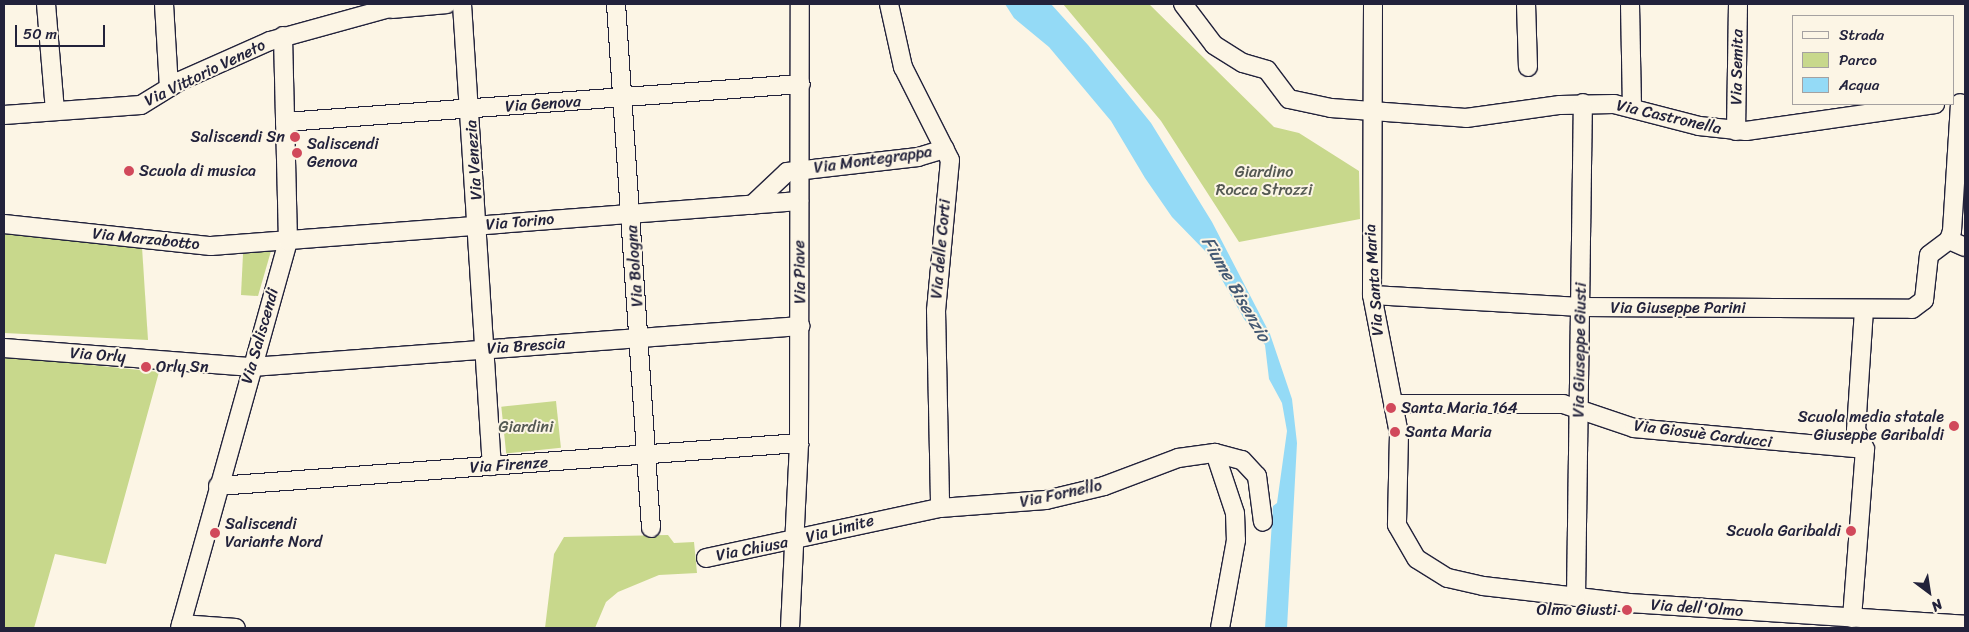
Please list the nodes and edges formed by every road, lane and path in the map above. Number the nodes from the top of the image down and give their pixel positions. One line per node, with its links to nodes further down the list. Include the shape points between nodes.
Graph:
1 (46, 4): 25 (street)
2 (164, 4): 18 (street)
3 (404, 4): 14 (street, Via Vittorio Veneto)
4 (446, 4): 14 (street, Via Vittorio Veneto)
5 (462, 4): 24 (street, Via Venezia)
6 (616, 4): 19 (street, Via Bologna)
7 (800, 4): 17 (street, Via Piave)
8 (889, 4): 30 (street, Via delle Corti, via 903,67)
9 (1183, 4): 26 (street, Via Castronella, via 1214,44 1237,60 1266,70 1289,99)
10 (1373, 4): 26 (street, Via Santa Maria)
11 (1526, 4): 16 (street)
12 (1630, 4): 23 (street)
13 (1738, 4): 29 (street, Via Semita)
14 (372, 11): 15 (street, Via Vittorio Veneto)
15 (283, 36): 18 (street, Via Vittorio Veneto); 28 (street, Via Saliscendi)
16 (1528, 66)
17 (801, 84): 19 (street, Via Genova); 31 (street, Via Piave)
18 (169, 87): 25 (street, Via Vittorio Veneto, via 141,105)
19 (623, 99): 24 (street, Via Genova); 34 (street, Via Bologna)
20 (1583, 103): 23 (street, Via Castronella); 26 (street, Via Castronella, via 1486,117); 41 (street, Via Giuseppe Giusti)
21 (1959, 103): 38 (street)
22 (1928, 105): 29 (street, Via Castronella)
23 (1632, 106): 29 (street, Via Castronella)
24 (470, 109): 28 (street, Via Genova); 36 (street, Via Venezia)
25 (55, 112): 27 (street, Via Vittorio Veneto)
26 (1372, 113): 40 (street, Via Santa Maria)
27 (4, 115)
28 (285, 122): 37 (street, Via Saliscendi)
29 (1736, 131)
30 (945, 149): 31 (street, Via Montegrappa, via 918,157); 56 (street, Via delle Corti, via 950,160 936,310)
31 (800, 171): 32 (street, Via Piave); 33 (street, via 787,172)
32 (799, 202): 33 (street, Via Torino); 43 (street, Via Piave)
33 (752, 205): 34 (street, Via Torino)
34 (632, 212): 36 (street, Via Torino); 44 (street, Via Bologna)
35 (4, 224): 37 (street, Via Marzabotto, via 211,246)
36 (478, 225): 37 (street, Via Torino); 46 (street, Via Venezia)
37 (288, 240): 47 (street, Via Saliscendi)
38 (1948, 240): 39 (street); 42 (street, Via Giuseppe Parini, via 1929,255 1921,305 1905,311)
39 (1965, 247)
40 (1372, 295): 41 (street, Via Giuseppe Parini); 48 (street, Via Santa Maria)
41 (1581, 307): 42 (street, Via Giuseppe Parini); 49 (street, Via Giuseppe Giusti)
42 (1864, 310): 51 (street, via 1856,430)
43 (800, 326): 44 (street, Via Brescia); 50 (street, Via Piave)
44 (641, 337): 46 (street, Via Brescia); 53 (street, Via Bologna)
45 (4, 348): 47 (street, Via Orly)
46 (485, 349): 47 (street, Via Brescia); 54 (street, Via Venezia)
47 (252, 367): 55 (street, Via Saliscendi)
48 (1394, 404): 49 (street, Via Giosuè Carducci, via 1563,404); 61 (street, Via Santa Maria, via 1400,442 1397,525 1412,553)
49 (1579, 410): 51 (street, Via Giosuè Carducci, via 1634,428 1702,437); 62 (street, Via Giuseppe Giusti)
50 (800, 443): 53 (street, Via Firenze); 59 (street, Via Piave)
51 (1865, 449): 63 (street)
52 (1215, 453): 56 (street, Via Fornello, via 1178,458 1104,486 1046,500); 57 (street, via 1242,460 1254,471 1261,487); 68 (street, via 1235,512 1236,540)
53 (647, 454): 54 (street, Via Firenze); 58 (street, Via Bologna)
54 (492, 466): 55 (street, Via Firenze)
55 (218, 486): 65 (street, Via Saliscendi)
56 (940, 508): 59 (street, Via Limite)
57 (1263, 522)
58 (651, 528)
59 (798, 541): 60 (street, Via Chiusa); 67 (street, Via Limite)
60 (706, 558)
61 (1433, 570): 62 (street, Via dell'Olmo, via 1468,584)
62 (1576, 597): 63 (street, Via dell'Olmo)
63 (1852, 618): 64 (street, Via dell'Olmo)
64 (1965, 625)
65 (181, 626): 66 (street)
66 (236, 628)
67 (790, 628)
68 (1220, 628)

